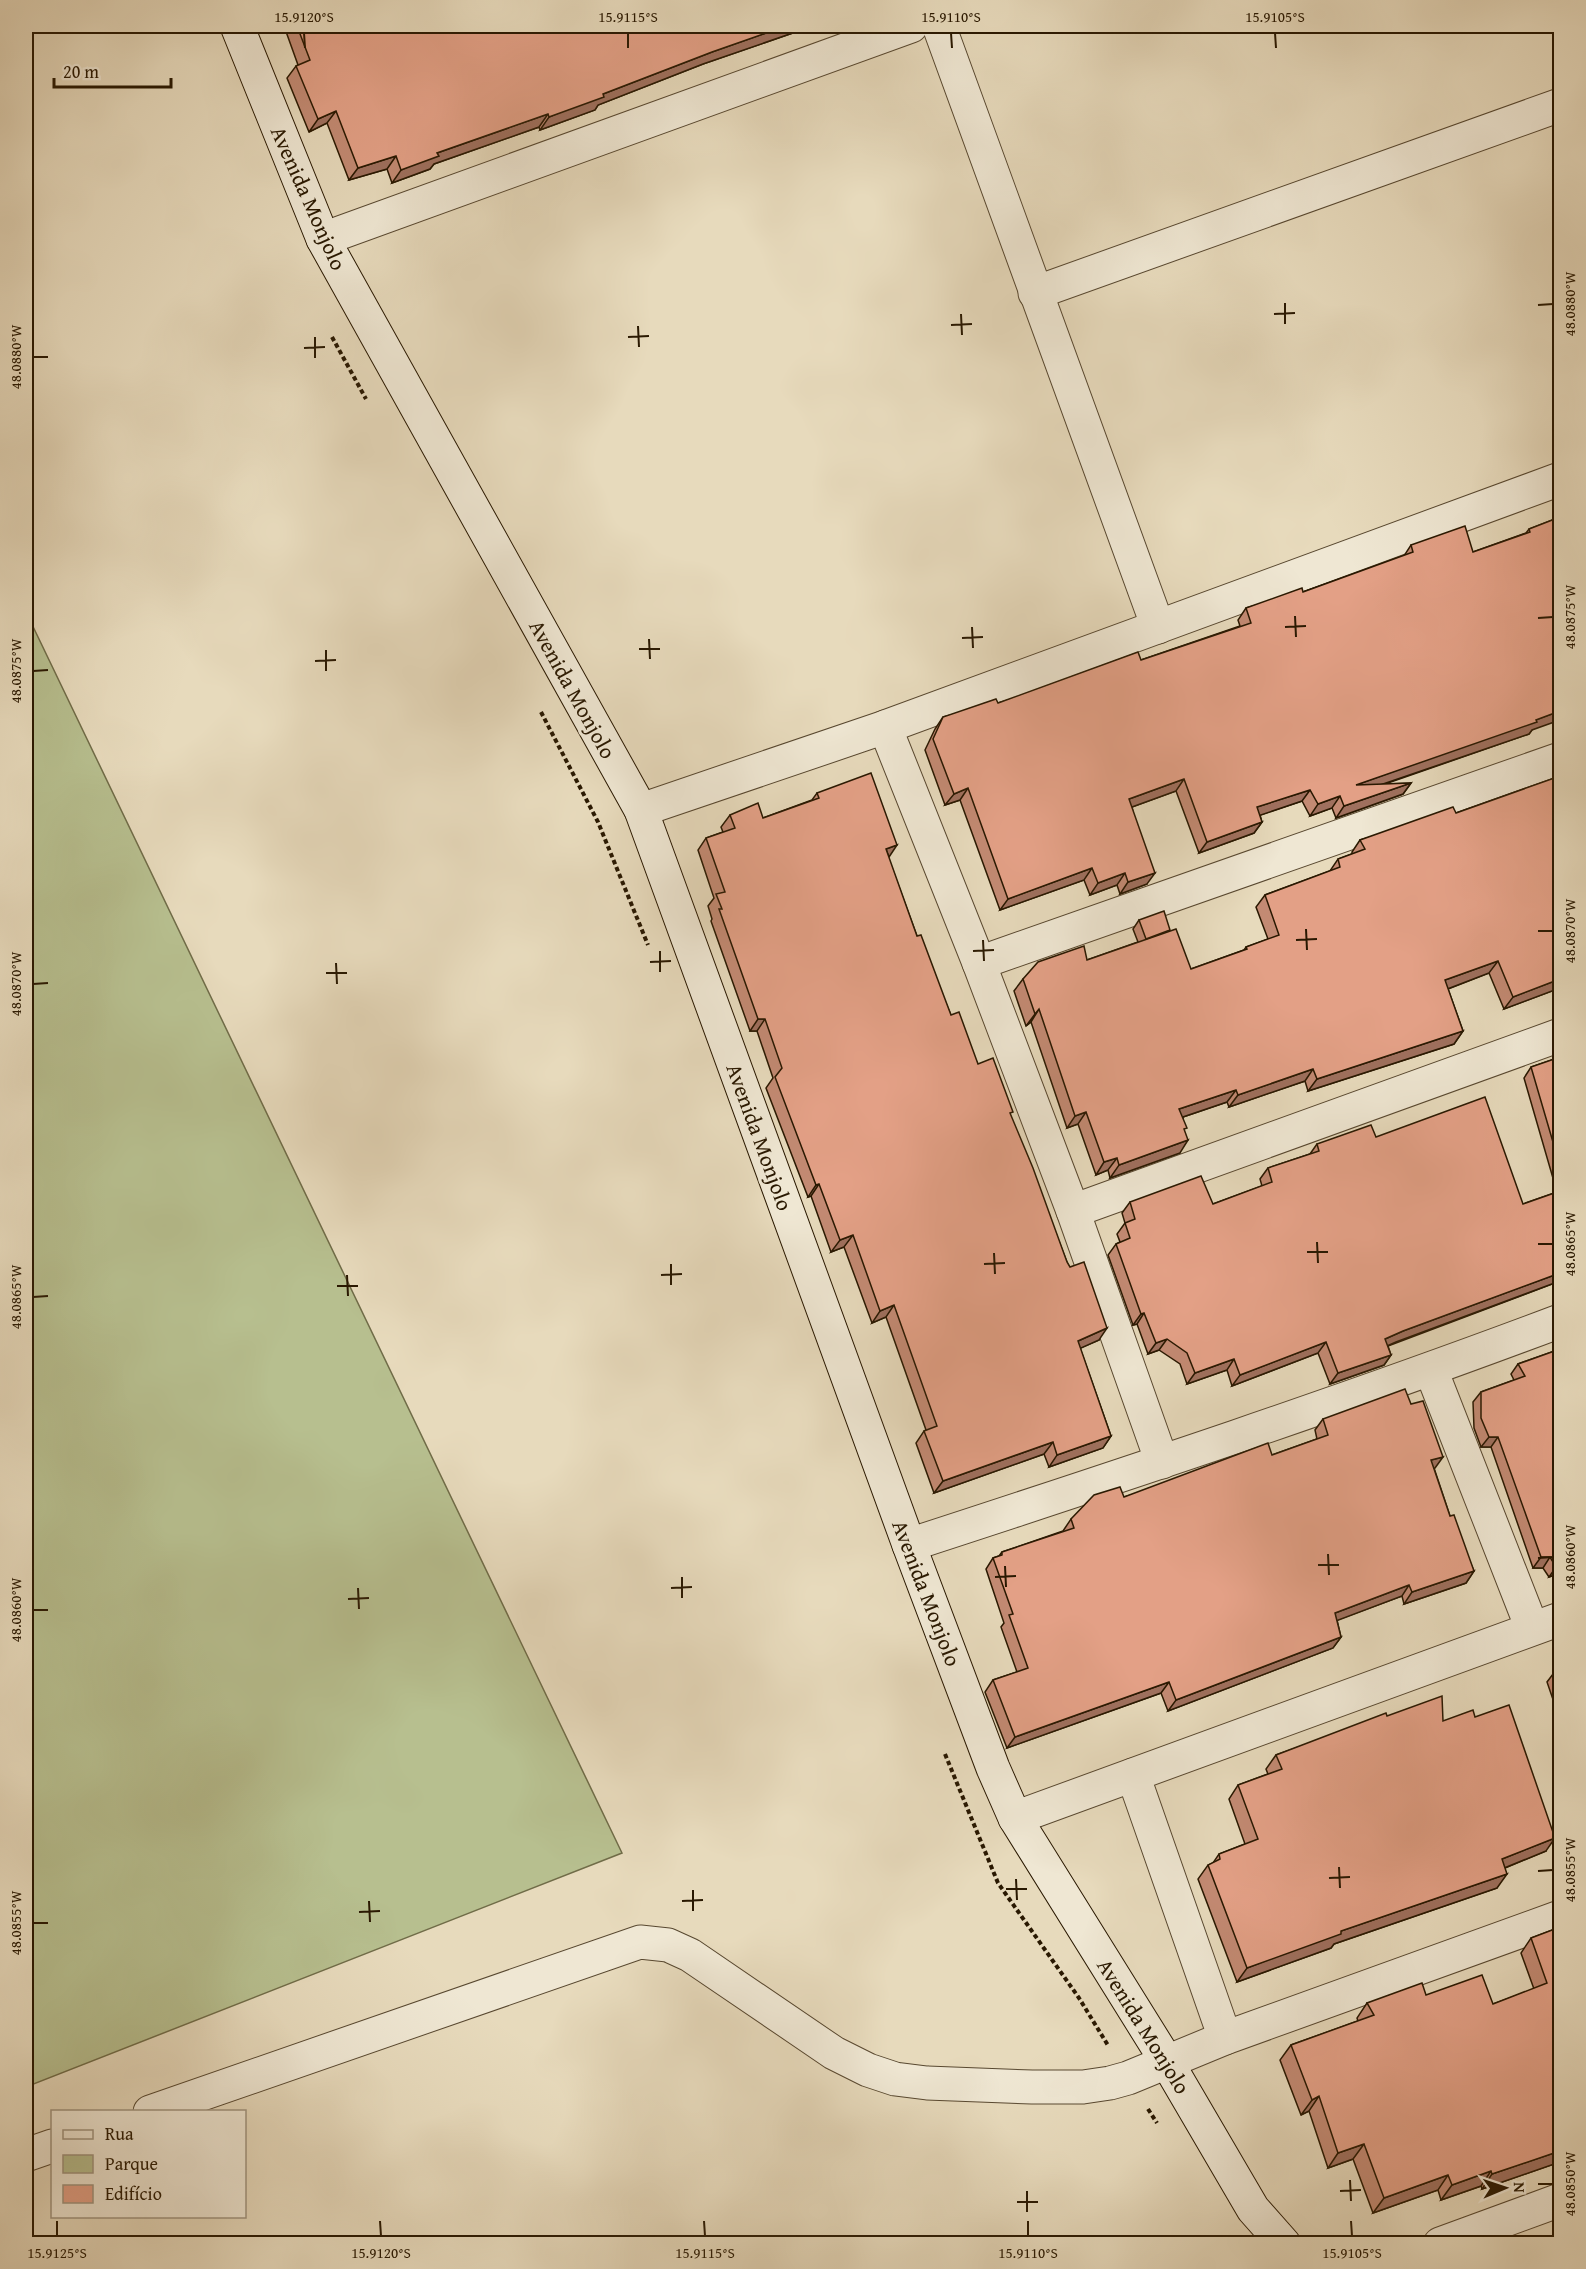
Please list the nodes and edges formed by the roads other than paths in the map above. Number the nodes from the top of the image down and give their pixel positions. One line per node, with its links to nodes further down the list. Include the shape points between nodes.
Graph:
1 (237, 26): 5 (street, Avenida Monjolo)
2 (911, 26): 5 (street)
3 (939, 26): 6 (street)
4 (1560, 105): 6 (street)
5 (323, 239): 11 (street, Avenida Monjolo)
6 (1035, 294): 8 (street)
7 (1560, 479): 8 (street)
8 (1158, 627): 9 (street)
9 (885, 727): 11 (street); 12 (street)
10 (1560, 759): 12 (street)
11 (641, 810): 18 (street, Avenida Monjolo)
12 (979, 963): 14 (street)
13 (1560, 1035): 14 (street)
14 (1073, 1211): 17 (street)
15 (1560, 1321): 16 (street)
16 (1431, 1370): 17 (street); 19 (street)
17 (1162, 1462): 18 (street)
18 (909, 1545): 21 (street, Avenida Monjolo)
19 (1546, 1623): 20 (street)
20 (1133, 1775): 21 (street); 23 (street)
21 (1015, 1818): 24 (street, Avenida Monjolo)
22 (1560, 1917): 23 (street)
23 (1225, 2038): 24 (street)
24 (1167, 2062): 25 (street, via 1128,2078 1083,2087 895,2079 834,2053 690,1955 668,1945 640,1942); 29 (street, Avenida Monjolo, via 1253,2209)
25 (156, 2110)
26 (51, 2146): 27 (street)
27 (26, 2155)
28 (1560, 2200): 30 (street)
29 (1284, 2244)
30 (1440, 2244)

